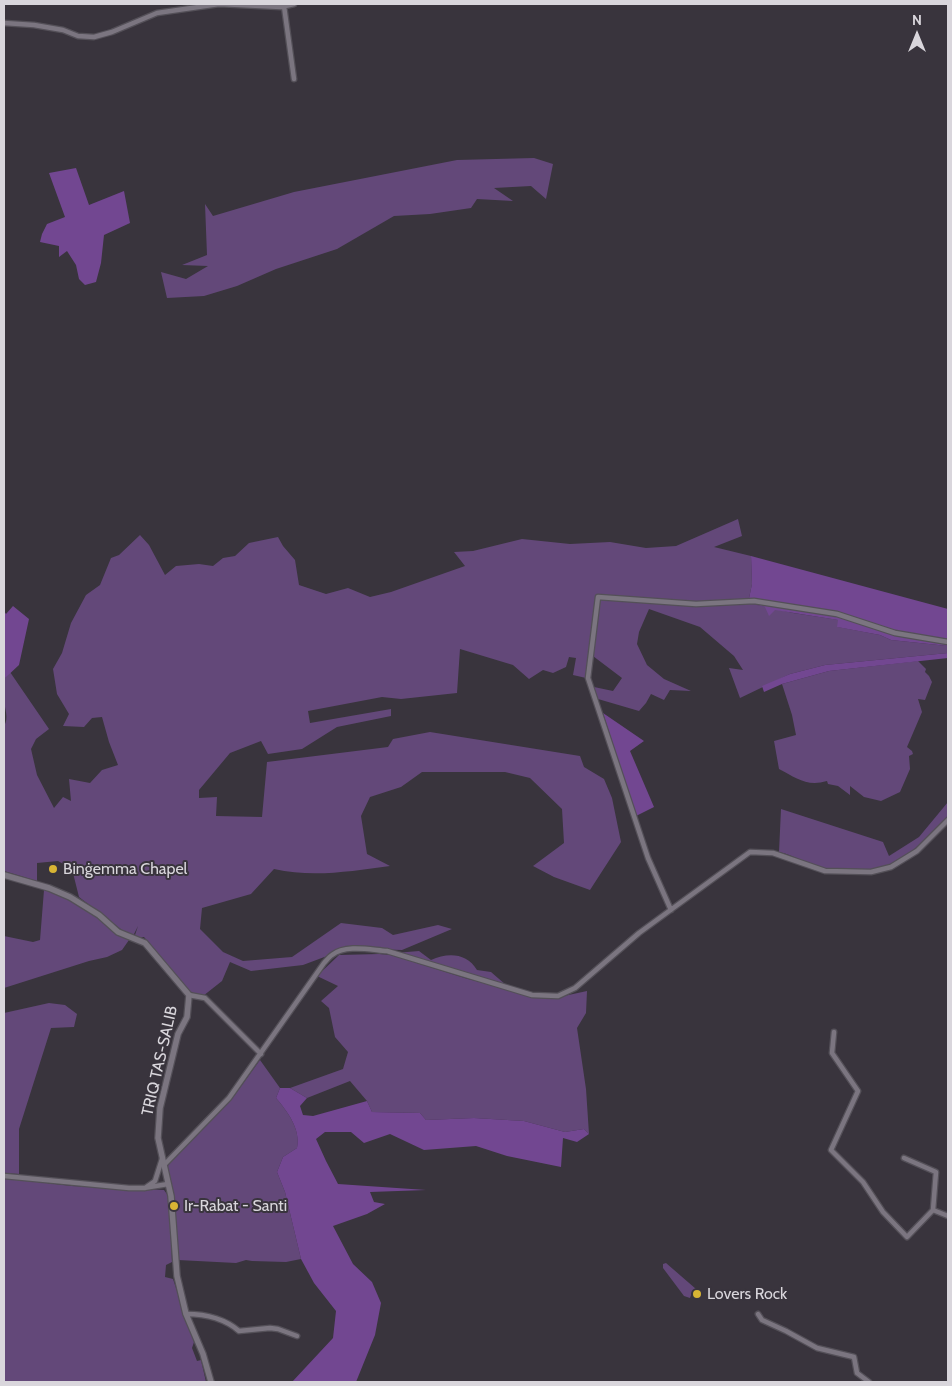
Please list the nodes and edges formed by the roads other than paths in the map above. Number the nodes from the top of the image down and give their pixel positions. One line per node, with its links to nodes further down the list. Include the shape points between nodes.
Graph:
1 (294, 4): 2 (street)
2 (284, 6): 3 (street, via 219,4 199,7 151,15 94,37); 4 (street)
3 (4, 23)
4 (294, 79)
5 (948, 642): 8 (street, via 895,633 837,614 754,601 696,604 598,597 588,678 648,858)
6 (948, 820): 8 (street, via 917,851 891,867 871,872 825,871 773,853 750,852)
7 (4, 875): 9 (street, TRIQ TAS-SALIB, via 70,897 99,915 118,932 145,943)
8 (671, 910): 11 (street, via 575,988 558,996 532,995 387,951 342,950 332,954 324,963)
9 (189, 995): 11 (street, via 205,998); 12 (street, TRIQ TAS-SALIB, via 187,1016 178,1034 160,1108 158,1138)
10 (834, 1032): 18 (street, via 832,1053 858,1091 831,1150 863,1182 883,1212 907,1237)
11 (261, 1054): 14 (street, via 229,1098)
12 (162, 1158): 14 (street, TRIQ TAS-SALIB); 17 (street, via 155,1180)
13 (904, 1158): 18 (street, via 936,1172)
14 (164, 1165): 16 (street, TRIQ TAS-SALIB)
15 (4, 1176): 17 (street)
16 (168, 1184): 17 (street); 20 (street, TRIQ TAS-SALIB, via 172,1196 177,1276)
17 (144, 1188)
18 (933, 1210): 19 (street)
19 (948, 1216)
20 (186, 1314): 22 (street, via 202,1314 239,1331 278,1329); 23 (street, TRIQ TAS-SALIB)
21 (758, 1314): 24 (street, via 762,1320 816,1348 854,1357 857,1373)
22 (297, 1336)
23 (212, 1382)
24 (869, 1382)

